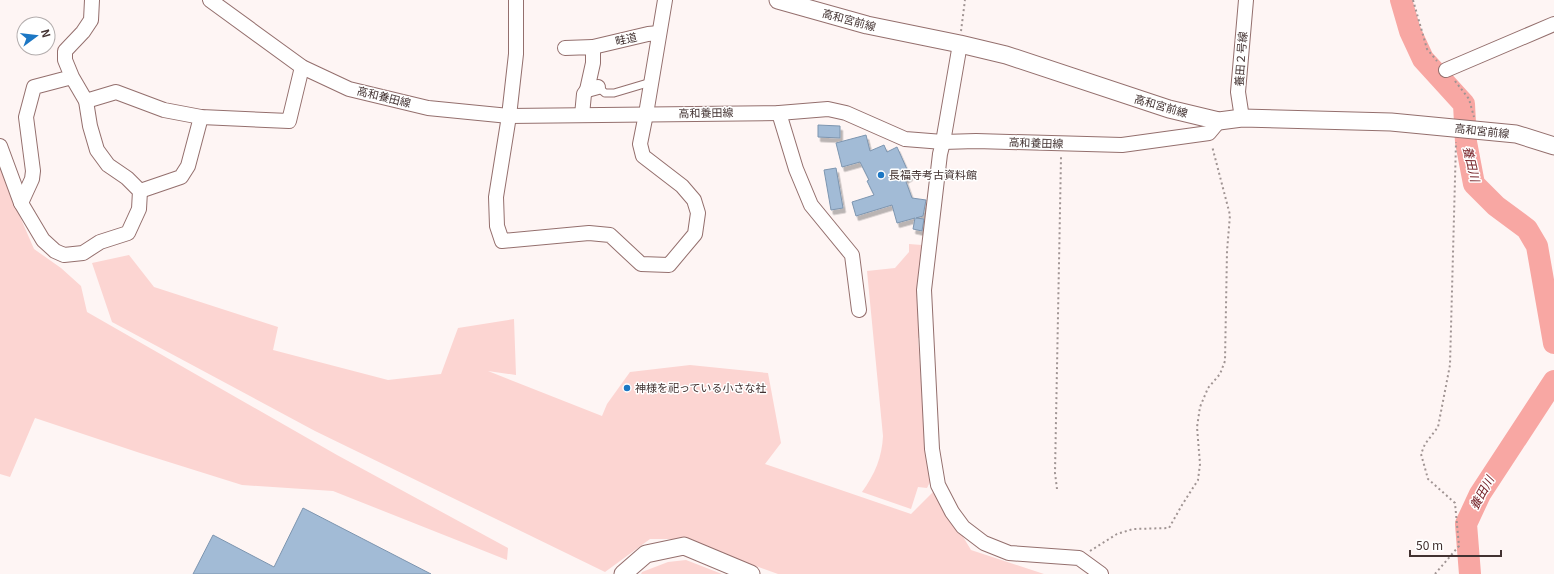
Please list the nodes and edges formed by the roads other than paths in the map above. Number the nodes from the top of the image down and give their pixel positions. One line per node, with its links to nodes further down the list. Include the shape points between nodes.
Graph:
1 (92, 0): 14 (street, via 91,20 65,51 64,60)
2 (210, 0): 12 (street, 高和養田線)
3 (516, 0): 21 (street, via 516,54)
4 (665, 0): 8 (street)
5 (778, 0): 9 (street, 高和宮前線, via 867,25)
6 (1246, 0): 23 (street, 養田２号線, via 1238,92)
7 (1554, 24): 13 (street)
8 (660, 33): 10 (street, 畦道); 15 (street)
9 (960, 44): 24 (street, 高和宮前線, via 1006,55 1169,109); 25 (street)
10 (594, 47): 11 (street, 畦道); 16 (street)
11 (565, 48)
12 (302, 67): 21 (street, 高和養田線, via 349,88 428,108); 22 (street, via 289,122)
13 (1446, 70)
14 (72, 77): 17 (street); 29 (street, via 34,87 26,117 33,171)
15 (651, 82): 16 (lane, via 614,93); 19 (street)
16 (592, 89): 20 (street, via 584,94)
17 (86, 101): 22 (street, via 116,92 164,110); 28 (street, via 97,150 108,165)
18 (779, 113): 19 (street, 高和養田線); 25 (street, 高和養田線, via 828,110 846,113 905,140); 30 (street, via 796,168 811,205 852,255)
19 (646, 114): 20 (street, 高和養田線); 21 (street, via 640,144 643,156 682,186 694,200 698,213 695,234 669,265 641,264 610,235 589,233 502,241 497,226 496,197)
20 (582, 115): 21 (street, 高和養田線)
21 (509, 116)
22 (201, 117): 28 (street, via 188,166 181,177)
23 (1242, 118): 24 (street, 高和宮前線); 27 (street, 高和宮前線, via 1391,122 1516,134)
24 (1214, 127): 25 (street, 高和養田線, via 1122,145)
25 (944, 142): 33 (street, via 940,154 924,290 932,450 938,485 963,527 984,543 1009,553 1079,558)
26 (0, 146): 29 (street)
27 (1554, 146)
28 (140, 191): 29 (street, via 139,210 128,233 100,242 83,253 64,255 43,240)
29 (22, 203)
30 (859, 310)
31 (623, 574): 32 (street, via 646,554 684,546)
32 (751, 574)
33 (1101, 574)

